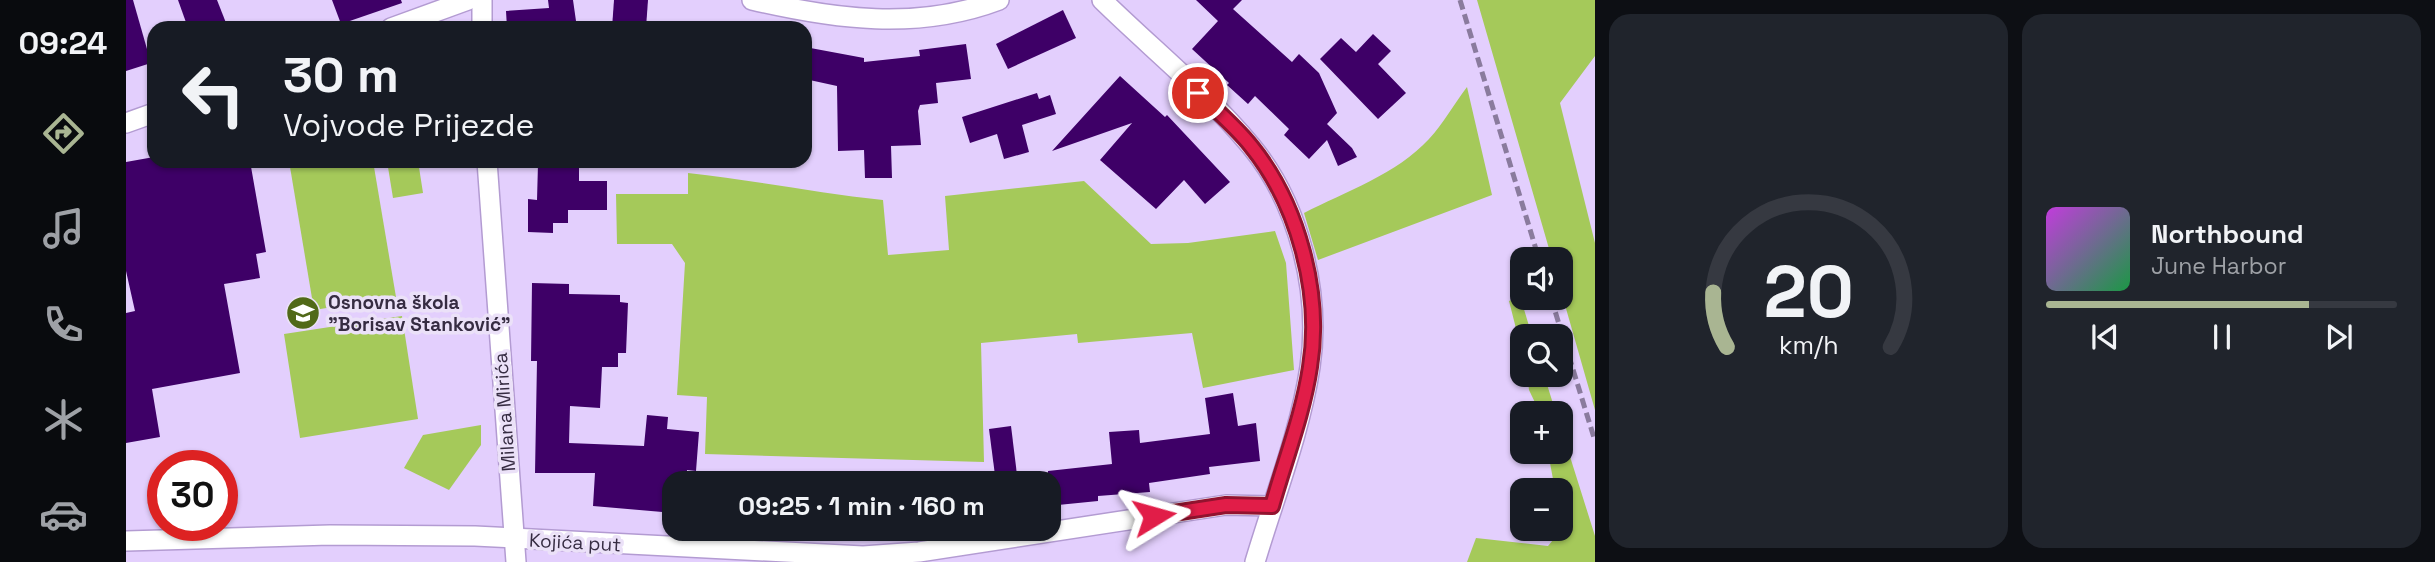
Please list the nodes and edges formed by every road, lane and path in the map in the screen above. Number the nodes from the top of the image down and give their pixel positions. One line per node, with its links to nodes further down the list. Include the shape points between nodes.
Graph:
1 (468, 0): 6 (street)
2 (482, 0): 7 (street)
3 (752, 0): 4 (street, via 877,21 925,17)
4 (999, 0)
5 (1102, 0): 11 (street, via 1251,146 1281,196 1303,251 1312,326 1311,365)
6 (410, 21)
7 (482, 21)
8 (147, 116): 9 (street)
9 (126, 123)
10 (488, 168): 12 (street, Milana Mirića)
11 (1272, 506): 14 (street, Kojića put, via 1226,505); 16 (street)
12 (514, 538): 13 (street, Kojića put, via 330,534); 14 (street, Kojića put); 15 (street, Milana Mirića)
13 (126, 541)
14 (889, 558)
15 (516, 562)
16 (1255, 562)

